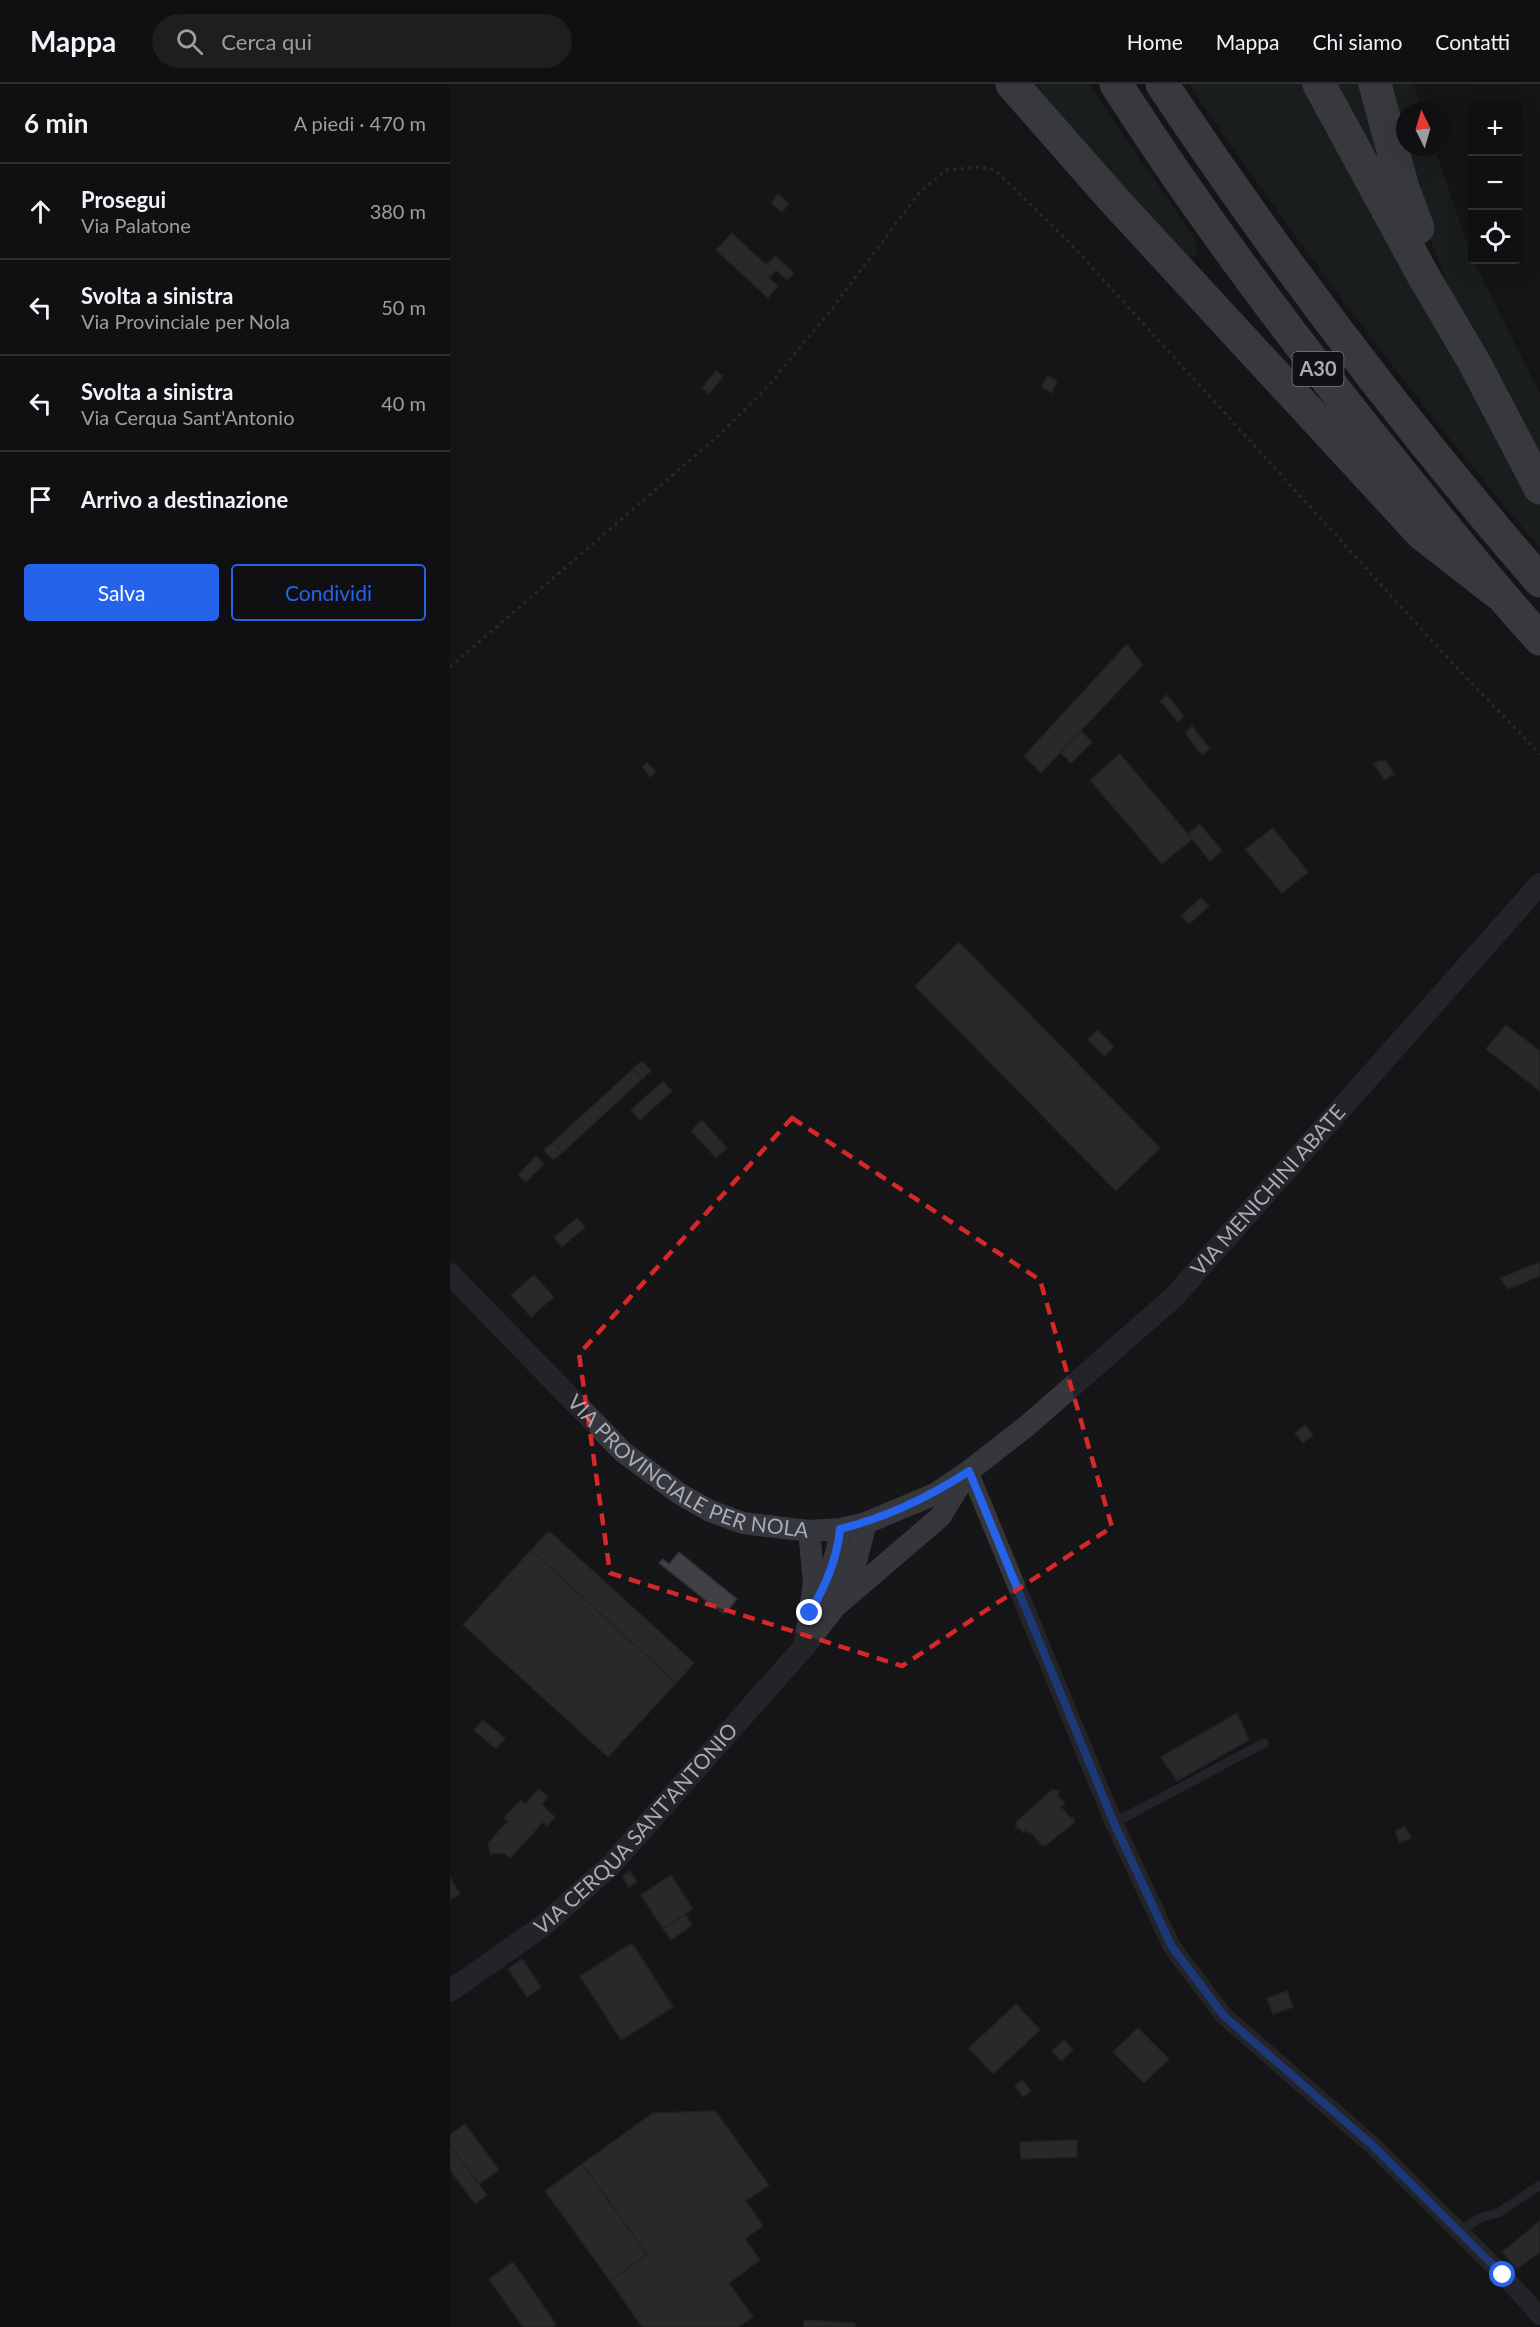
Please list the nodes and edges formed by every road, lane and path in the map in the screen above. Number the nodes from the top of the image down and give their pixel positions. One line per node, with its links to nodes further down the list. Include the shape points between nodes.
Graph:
1 (1012, 84): 9 (highway, via 1422,534)
2 (1116, 84): 9 (highway, A30, via 1317,368)
3 (1162, 84): 8 (highway, A30, via 1236,195 1370,376)
4 (1319, 84): 6 (highway)
5 (1375, 84): 6 (highway, via 1402,188)
6 (1474, 362): 7 (highway)
7 (1540, 488)
8 (1540, 581)
9 (1499, 594): 10 (highway, A30)
10 (1540, 639)
11 (450, 667): 12 (path, via 764,392 919,192 946,170 979,166 995,170 1010,182 1069,242)
12 (1540, 754)
13 (1540, 884): 15 (street, VIA MENICHINI ABATE, via 1174,1297 1028,1425)
14 (450, 1274): 18 (street, VIA PROVINCIALE PER NOLA, via 623,1452 645,1469 710,1511 743,1523)
15 (969, 1471): 16 (street, VIA PROVINCIALE PER NOLA, via 935,1494); 19 (street, VIA CERQUA SANT'ANTONIO, via 940,1517); 23 (street)
16 (866, 1522): 17 (street, VIA PROVINCIALE PER NOLA); 19 (street, VIA CERQUA SANT'ANTONIO, via 852,1576)
17 (840, 1529): 18 (street, VIA PROVINCIALE PER NOLA); 20 (street, via 826,1582)
18 (808, 1531): 20 (street, via 814,1583)
19 (836, 1608): 21 (street, VIA CERQUA SANT'ANTONIO)
20 (810, 1613): 21 (street)
21 (804, 1647): 24 (street, VIA CERQUA SANT'ANTONIO, via 611,1865 544,1925)
22 (1264, 1743): 23 (lane)
23 (1114, 1823): 26 (street, via 1172,1947 1224,2016 1371,2144)
24 (450, 1991)
25 (1540, 2185): 26 (lane, via 1498,2213 1480,2218)
26 (1459, 2232): 27 (street)
27 (1540, 2316)

